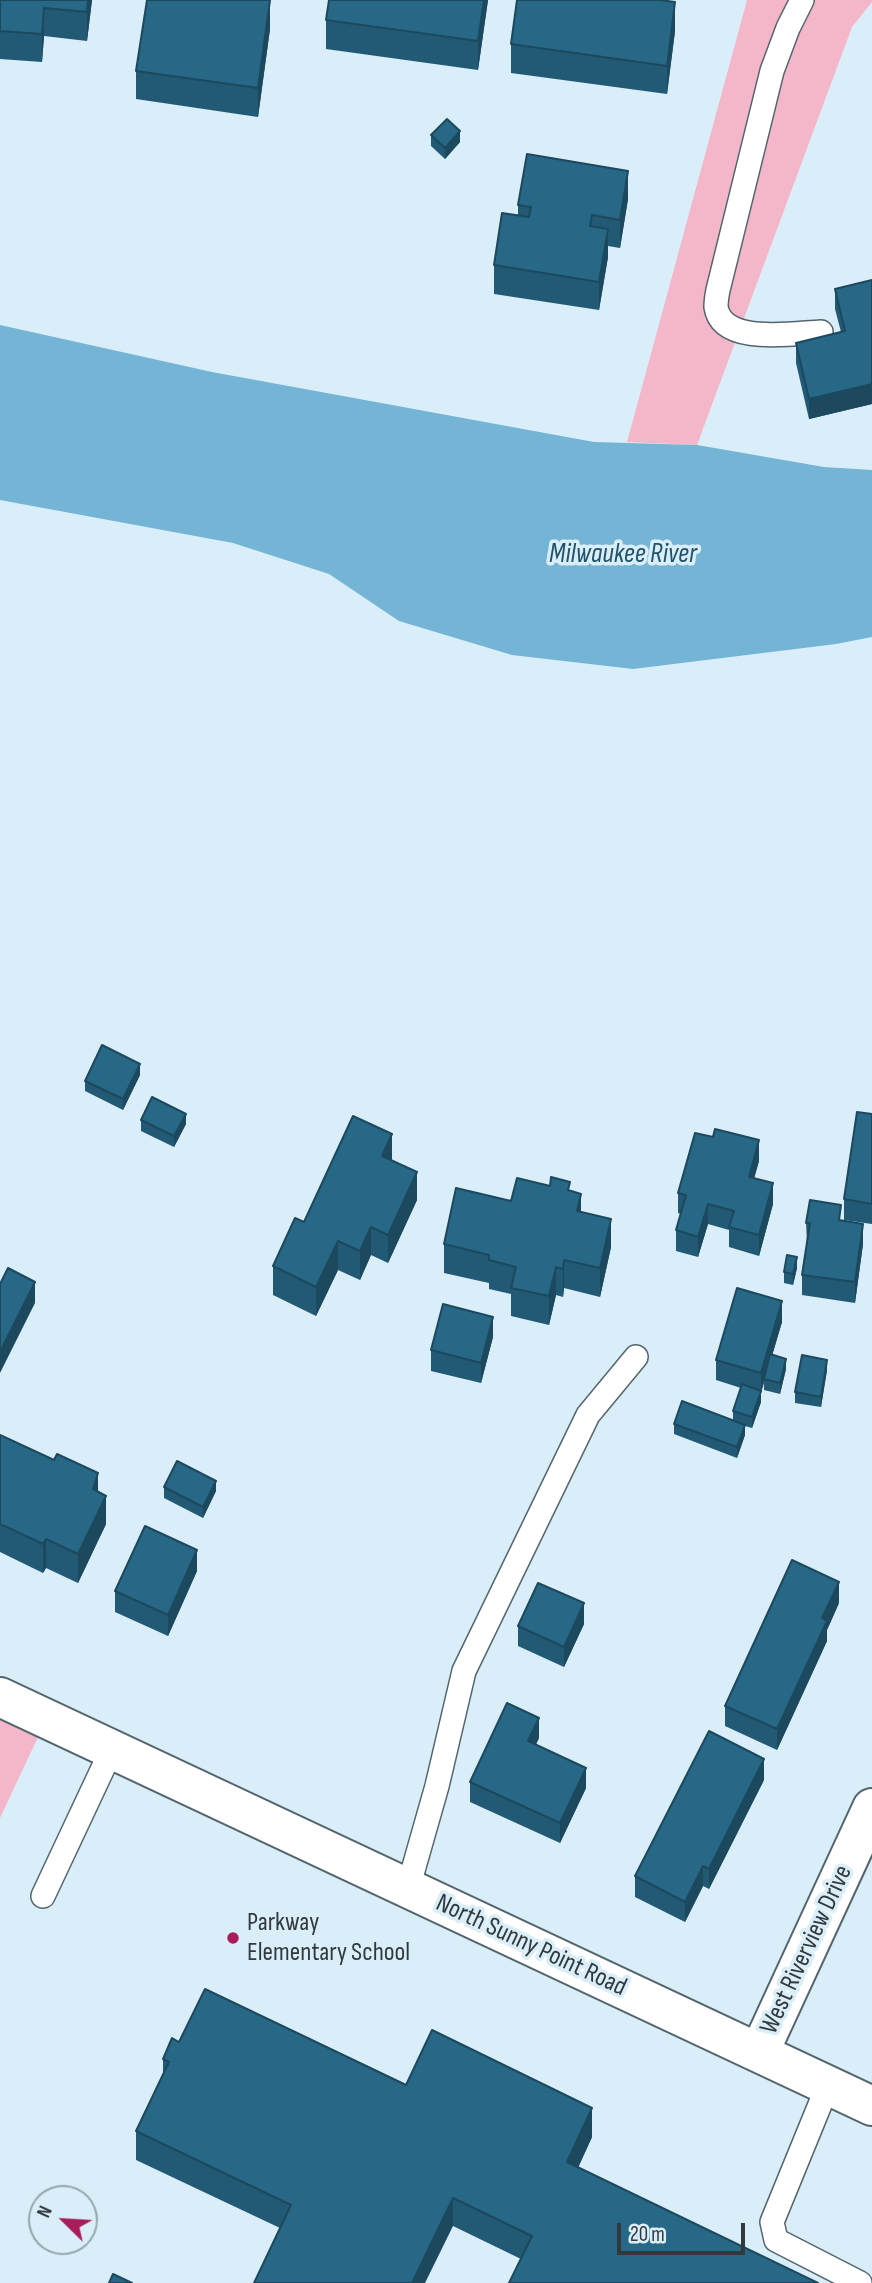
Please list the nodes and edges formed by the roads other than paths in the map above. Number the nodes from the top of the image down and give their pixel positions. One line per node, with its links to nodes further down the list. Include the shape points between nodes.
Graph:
1 (802, 0): 2 (lane, via 772,71 716,306 720,318 743,333)
2 (821, 332)
3 (636, 1357): 7 (lane, via 588,1415 464,1671)
4 (0, 1697): 5 (street, North Sunny Point Road)
5 (112, 1749): 7 (street, North Sunny Point Road); 8 (lane)
6 (872, 1808): 9 (street, West Riverview Drive)
7 (408, 1888): 9 (street, North Sunny Point Road)
8 (43, 1896)
9 (759, 2053): 10 (street, North Sunny Point Road)
10 (828, 2085): 11 (street, North Sunny Point Road); 12 (lane, via 772,2222 776,2240)
11 (872, 2106)
12 (860, 2283)

